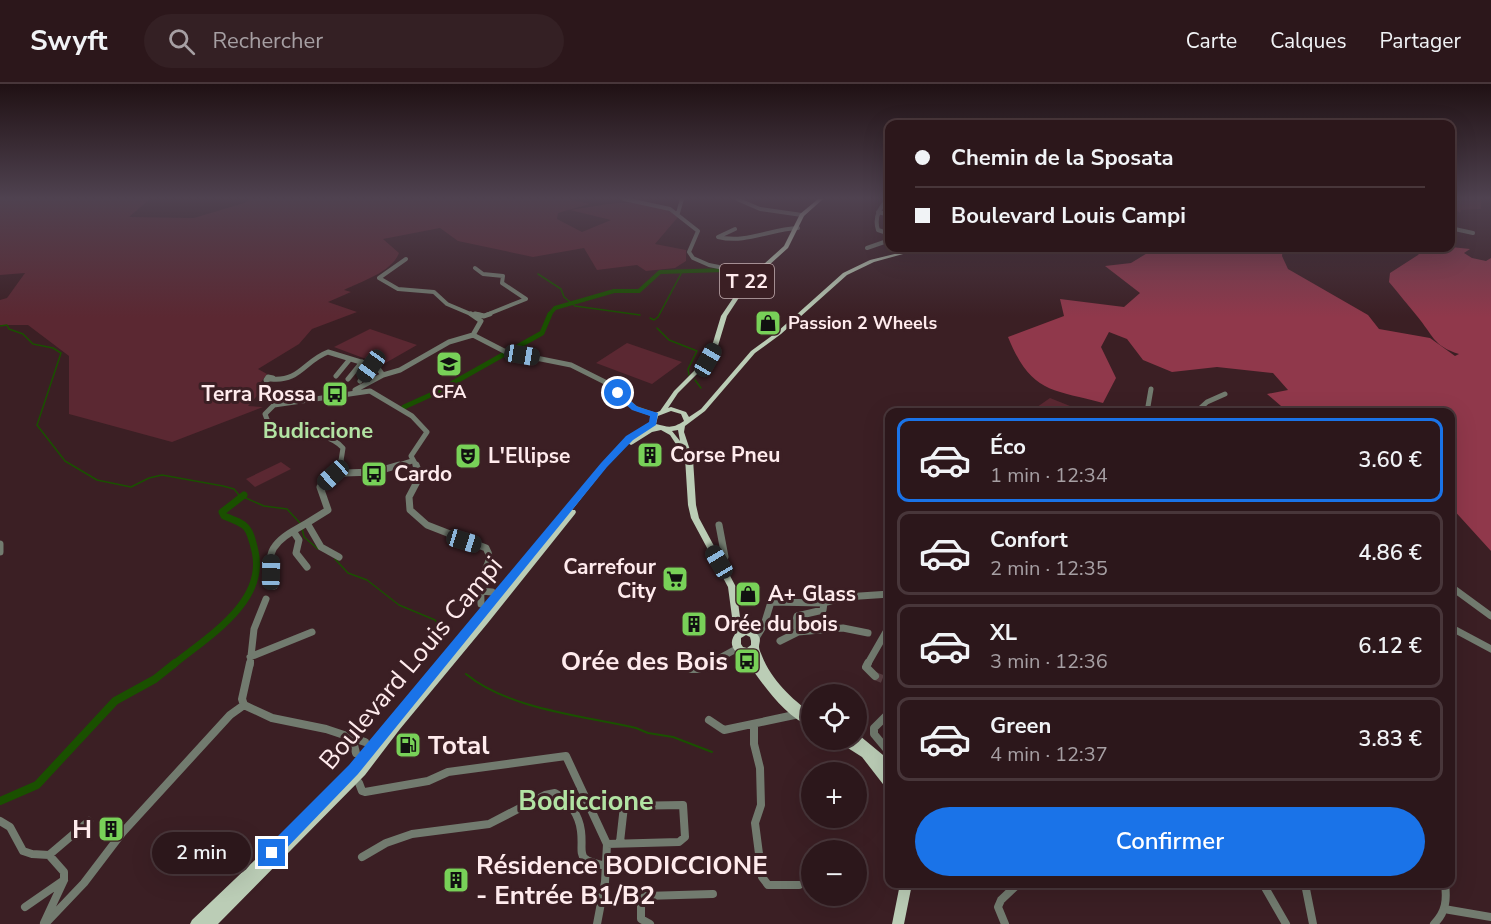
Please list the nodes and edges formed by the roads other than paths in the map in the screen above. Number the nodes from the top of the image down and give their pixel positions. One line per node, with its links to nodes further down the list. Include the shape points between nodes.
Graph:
1 (697, 238): 10 (street, via 689,252 693,259)
2 (726, 238): 3 (street)
3 (744, 238)
4 (792, 238): 10 (main road, T 22)
5 (885, 242): 6 (street)
6 (867, 248)
7 (907, 252): 26 (main road, via 872,261 845,274 753,352)
8 (406, 259): 11 (street, via 379,276 388,287 434,292 447,304)
9 (475, 268): 11 (street, via 483,274 503,276 501,283 526,299 484,316)
10 (754, 274): 18 (main road, T 22, via 724,316 708,360)
11 (469, 313): 12 (street, via 481,321)
12 (474, 335): 16 (street, via 449,342 400,370); 31 (street, via 507,352 571,365 609,384)
13 (350, 359): 14 (street); 17 (street); 19 (street, via 328,352 294,377)
14 (362, 362): 15 (street); 20 (street)
15 (371, 366): 16 (street); 21 (street)
16 (383, 375): 21 (street)
17 (336, 376)
18 (692, 378): 29 (main road, T 22); 30 (main road, T 22, via 676,402)
19 (271, 379)
20 (348, 379)
21 (362, 384): 23 (street); 24 (street)
22 (1151, 388): 27 (street)
23 (370, 391): 24 (street); 34 (street, via 412,416 427,432 411,456)
24 (352, 392): 35 (street, via 274,405 265,414 270,425 288,436 312,433 335,439 343,448)
25 (1225, 394): 28 (street)
26 (710, 403): 30 (main road); 32 (main road)
27 (1148, 408)
28 (1200, 408)
29 (663, 411): 30 (main road); 31 (main road)
30 (682, 412): 32 (main road)
31 (658, 424): 32 (main road); 33 (main road, via 672,434); 99 (main road, Boulevard Louis Campi, via 629,438 604,465 354,770); 100 (main road, Boulevard Louis Campi, via 613,461 361,772)
32 (685, 424): 33 (main road, via 681,432)
33 (689, 459): 42 (main road, via 695,518)
34 (412, 461): 35 (street, via 375,472); 46 (street, via 421,474 408,498 410,510 439,532 486,548 490,554)
35 (340, 471): 36 (street, via 320,487 328,510)
36 (307, 523): 38 (street); 41 (street, via 315,543)
37 (719, 525): 42 (street, via 725,557)
38 (293, 531): 43 (street, via 298,540 296,553); 44 (street, via 277,539 272,547)
39 (0, 544): 40 (street)
40 (0, 552)
41 (339, 557)
42 (721, 565): 57 (main road, via 732,587)
43 (307, 567)
44 (274, 585)
45 (1455, 590): 52 (street)
46 (481, 591): 47 (street); 51 (street)
47 (492, 592)
48 (885, 594): 50 (street)
49 (266, 599): 62 (street, via 254,629)
50 (824, 603): 55 (street, via 823,610 797,616); 60 (street, via 771,602 764,625)
51 (481, 604)
52 (1491, 616)
53 (1455, 630): 61 (street)
54 (312, 632): 62 (street)
55 (798, 632): 56 (street, via 843,628); 59 (street)
56 (868, 633)
57 (742, 634): 60 (main road, via 752,634); 60 (main road, via 735,640)
58 (885, 634): 64 (street, via 866,667)
59 (780, 641)
60 (748, 646): 63 (street, via 699,669); 66 (main road, via 775,693)
61 (1491, 649)
62 (250, 657): 65 (street)
63 (684, 669)
64 (875, 676)
65 (244, 705): 71 (street, via 285,723 319,727); 98 (street, via 230,715 122,833 84,883)
66 (801, 713)
67 (801, 716): 70 (street)
68 (885, 717): 74 (street, via 874,728 874,734)
69 (709, 720): 70 (street, via 724,730)
70 (754, 726): 88 (street, via 760,768 760,805 755,823 762,877 768,885)
71 (353, 741): 72 (street); 76 (street)
72 (365, 742)
73 (867, 746): 77 (main road)
74 (885, 747)
75 (860, 750): 78 (main road)
76 (356, 753)
77 (885, 766)
78 (885, 779)
79 (359, 783): 83 (street, via 365,792 428,781 448,772 567,756)
80 (0, 821): 84 (street, via 10,827 24,854)
81 (89, 821): 84 (street)
82 (620, 842): 82 (street, via 679,842 685,837 683,805 624,806); 83 (street)
83 (608, 844): 86 (street)
84 (49, 855): 87 (street, via 64,872)
85 (362, 857): 86 (street, via 412,834 489,824 555,793 568,800 581,831 579,850 589,862)
86 (606, 866): 101 (street)
87 (64, 880): 95 (street); 98 (street)
88 (798, 885)
89 (905, 888): 104 (main road)
90 (1014, 888): 105 (street, via 998,907)
91 (1265, 888): 106 (street)
92 (1306, 888): 107 (street)
93 (1446, 888): 96 (street)
94 (713, 894): 102 (street, via 645,896 641,919)
95 (25, 907)
96 (1444, 909): 97 (street); 108 (street)
97 (1491, 917)
98 (44, 924)
99 (196, 924)
100 (209, 924)
101 (597, 924)
102 (650, 924)
103 (893, 924): 104 (street)
104 (898, 924)
105 (1005, 924)
106 (1286, 924)
107 (1313, 924)
108 (1434, 924)

